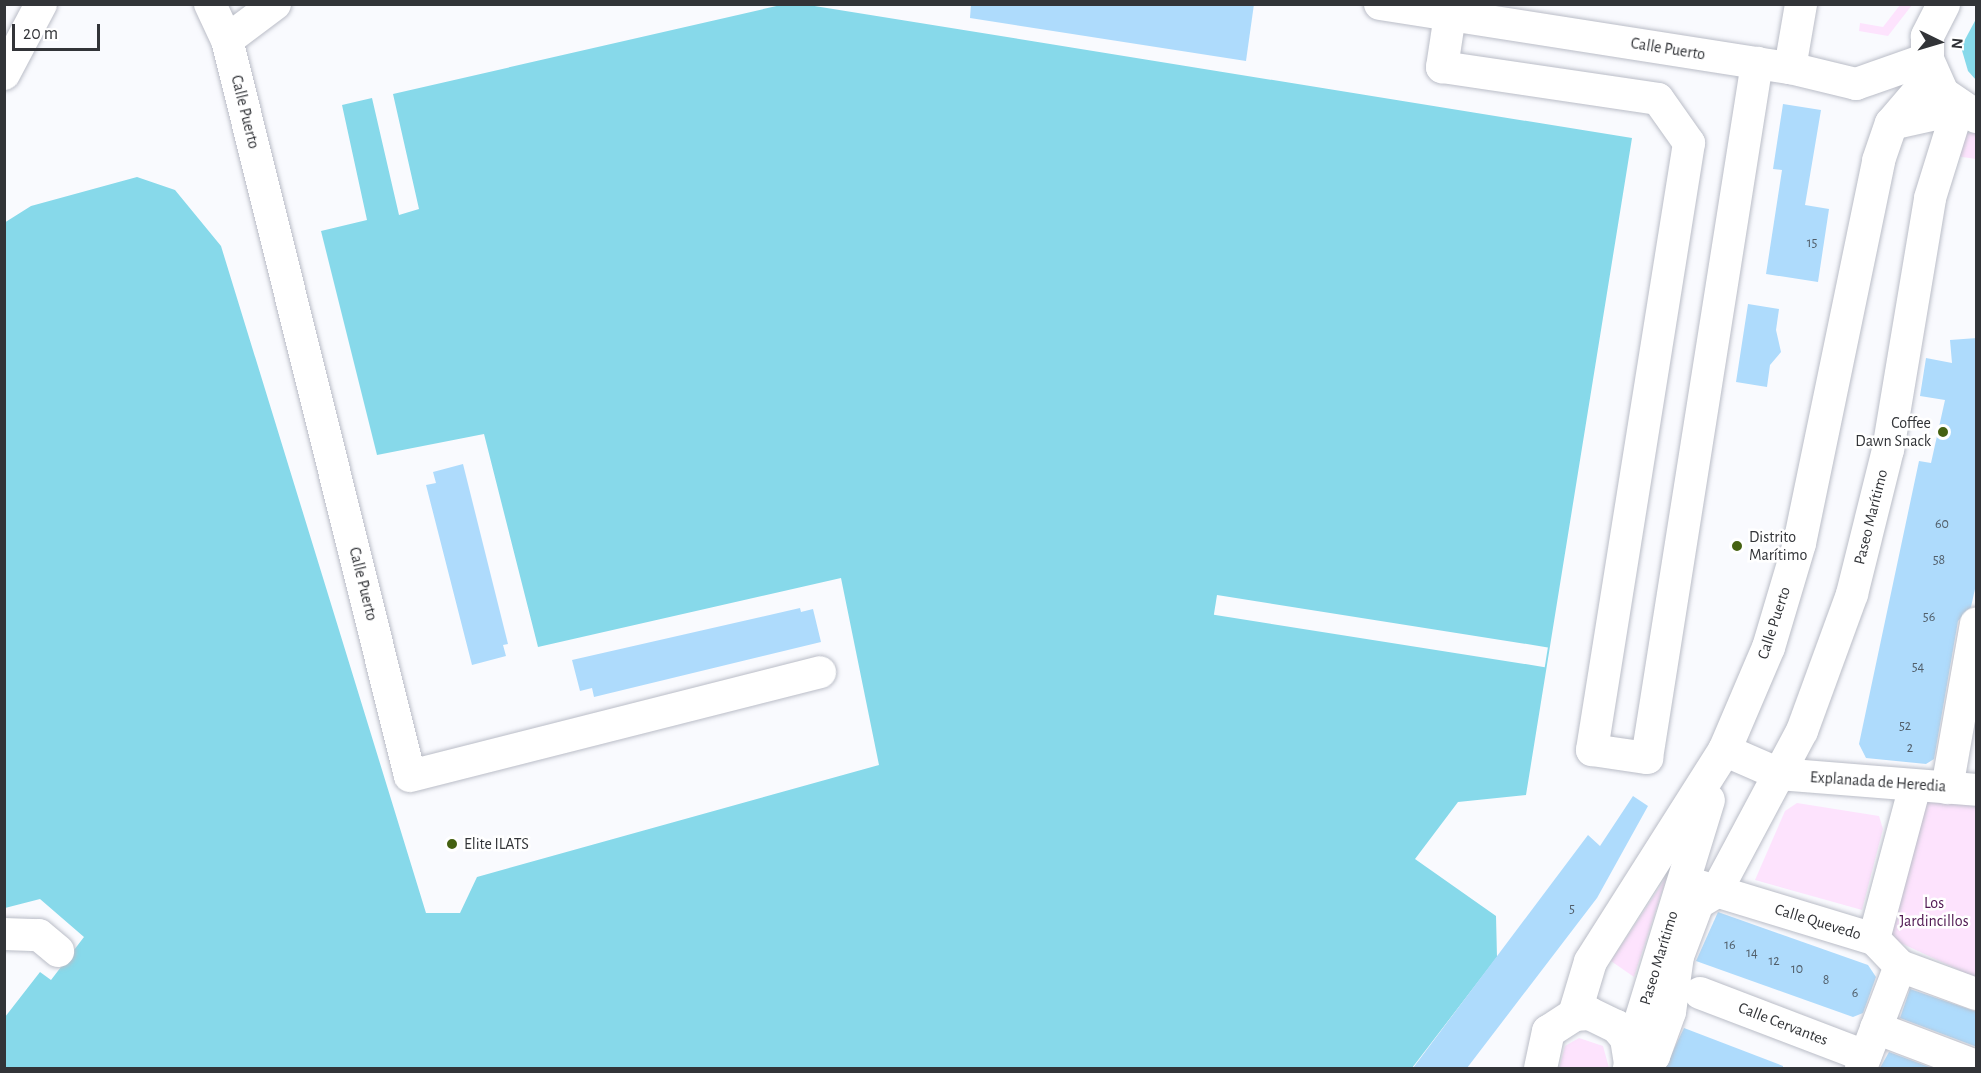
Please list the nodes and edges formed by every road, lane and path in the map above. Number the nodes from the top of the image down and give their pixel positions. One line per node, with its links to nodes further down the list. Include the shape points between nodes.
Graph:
1 (41, 4): 13 (street)
2 (210, 4): 9 (street)
3 (275, 4): 9 (street)
4 (1380, 4): 7 (street, Calle Puerto)
5 (1801, 4): 12 (street)
6 (1938, 9): 11 (main road)
7 (1450, 15): 8 (street, Calle Puerto); 10 (street, via 1442,67 1658,99 1689,143 1592,750 1647,758)
8 (1549, 17): 10 (street, Calle Puerto)
9 (227, 40): 17 (street, Calle Puerto, via 411,776)
10 (1757, 63): 12 (street, Calle Puerto)
11 (1929, 67): 12 (street, Calle Puerto, via 1856,84); 14 (main road); 15 (main road, Calle Puerto)
12 (1790, 68)
13 (4, 74)
14 (1967, 112): 15 (main road); 19 (street, Paseo Marítimo, via 1930,198 1888,450 1852,594 1802,730)
15 (1891, 123): 18 (main road, Calle Puerto, via 1878,160 1799,543 1768,647)
16 (1977, 624): 21 (street)
17 (819, 672)
18 (1724, 750): 19 (street); 22 (main road, Paseo Marítimo); 30 (main road, Calle Puerto, via 1590,961)
19 (1779, 774): 20 (street, Explanada de Heredia); 23 (street, Paseo Marítimo)
20 (1915, 786): 21 (street, Explanada de Heredia); 25 (street)
21 (1962, 789)
22 (1683, 880): 23 (street, Calle Quevedo); 32 (main road, Paseo Marítimo)
23 (1716, 892): 25 (street, Calle Quevedo); 32 (street, Paseo Marítimo, via 1698,903 1654,1056)
24 (4, 934): 26 (street, via 39,935)
25 (1874, 939): 27 (street, Calle Quevedo)
26 (58, 951)
27 (1900, 966): 29 (street, Calle Quevedo); 31 (street)
28 (1700, 993): 31 (street, Calle Cervantes)
29 (1977, 994)
30 (1574, 1014): 32 (main road, via 1604,1017 1616,1026); 34 (main road, via 1548,1031)
31 (1867, 1051): 33 (street, Calle Cervantes)
32 (1629, 1063)
33 (1977, 1066)
34 (1540, 1068)

